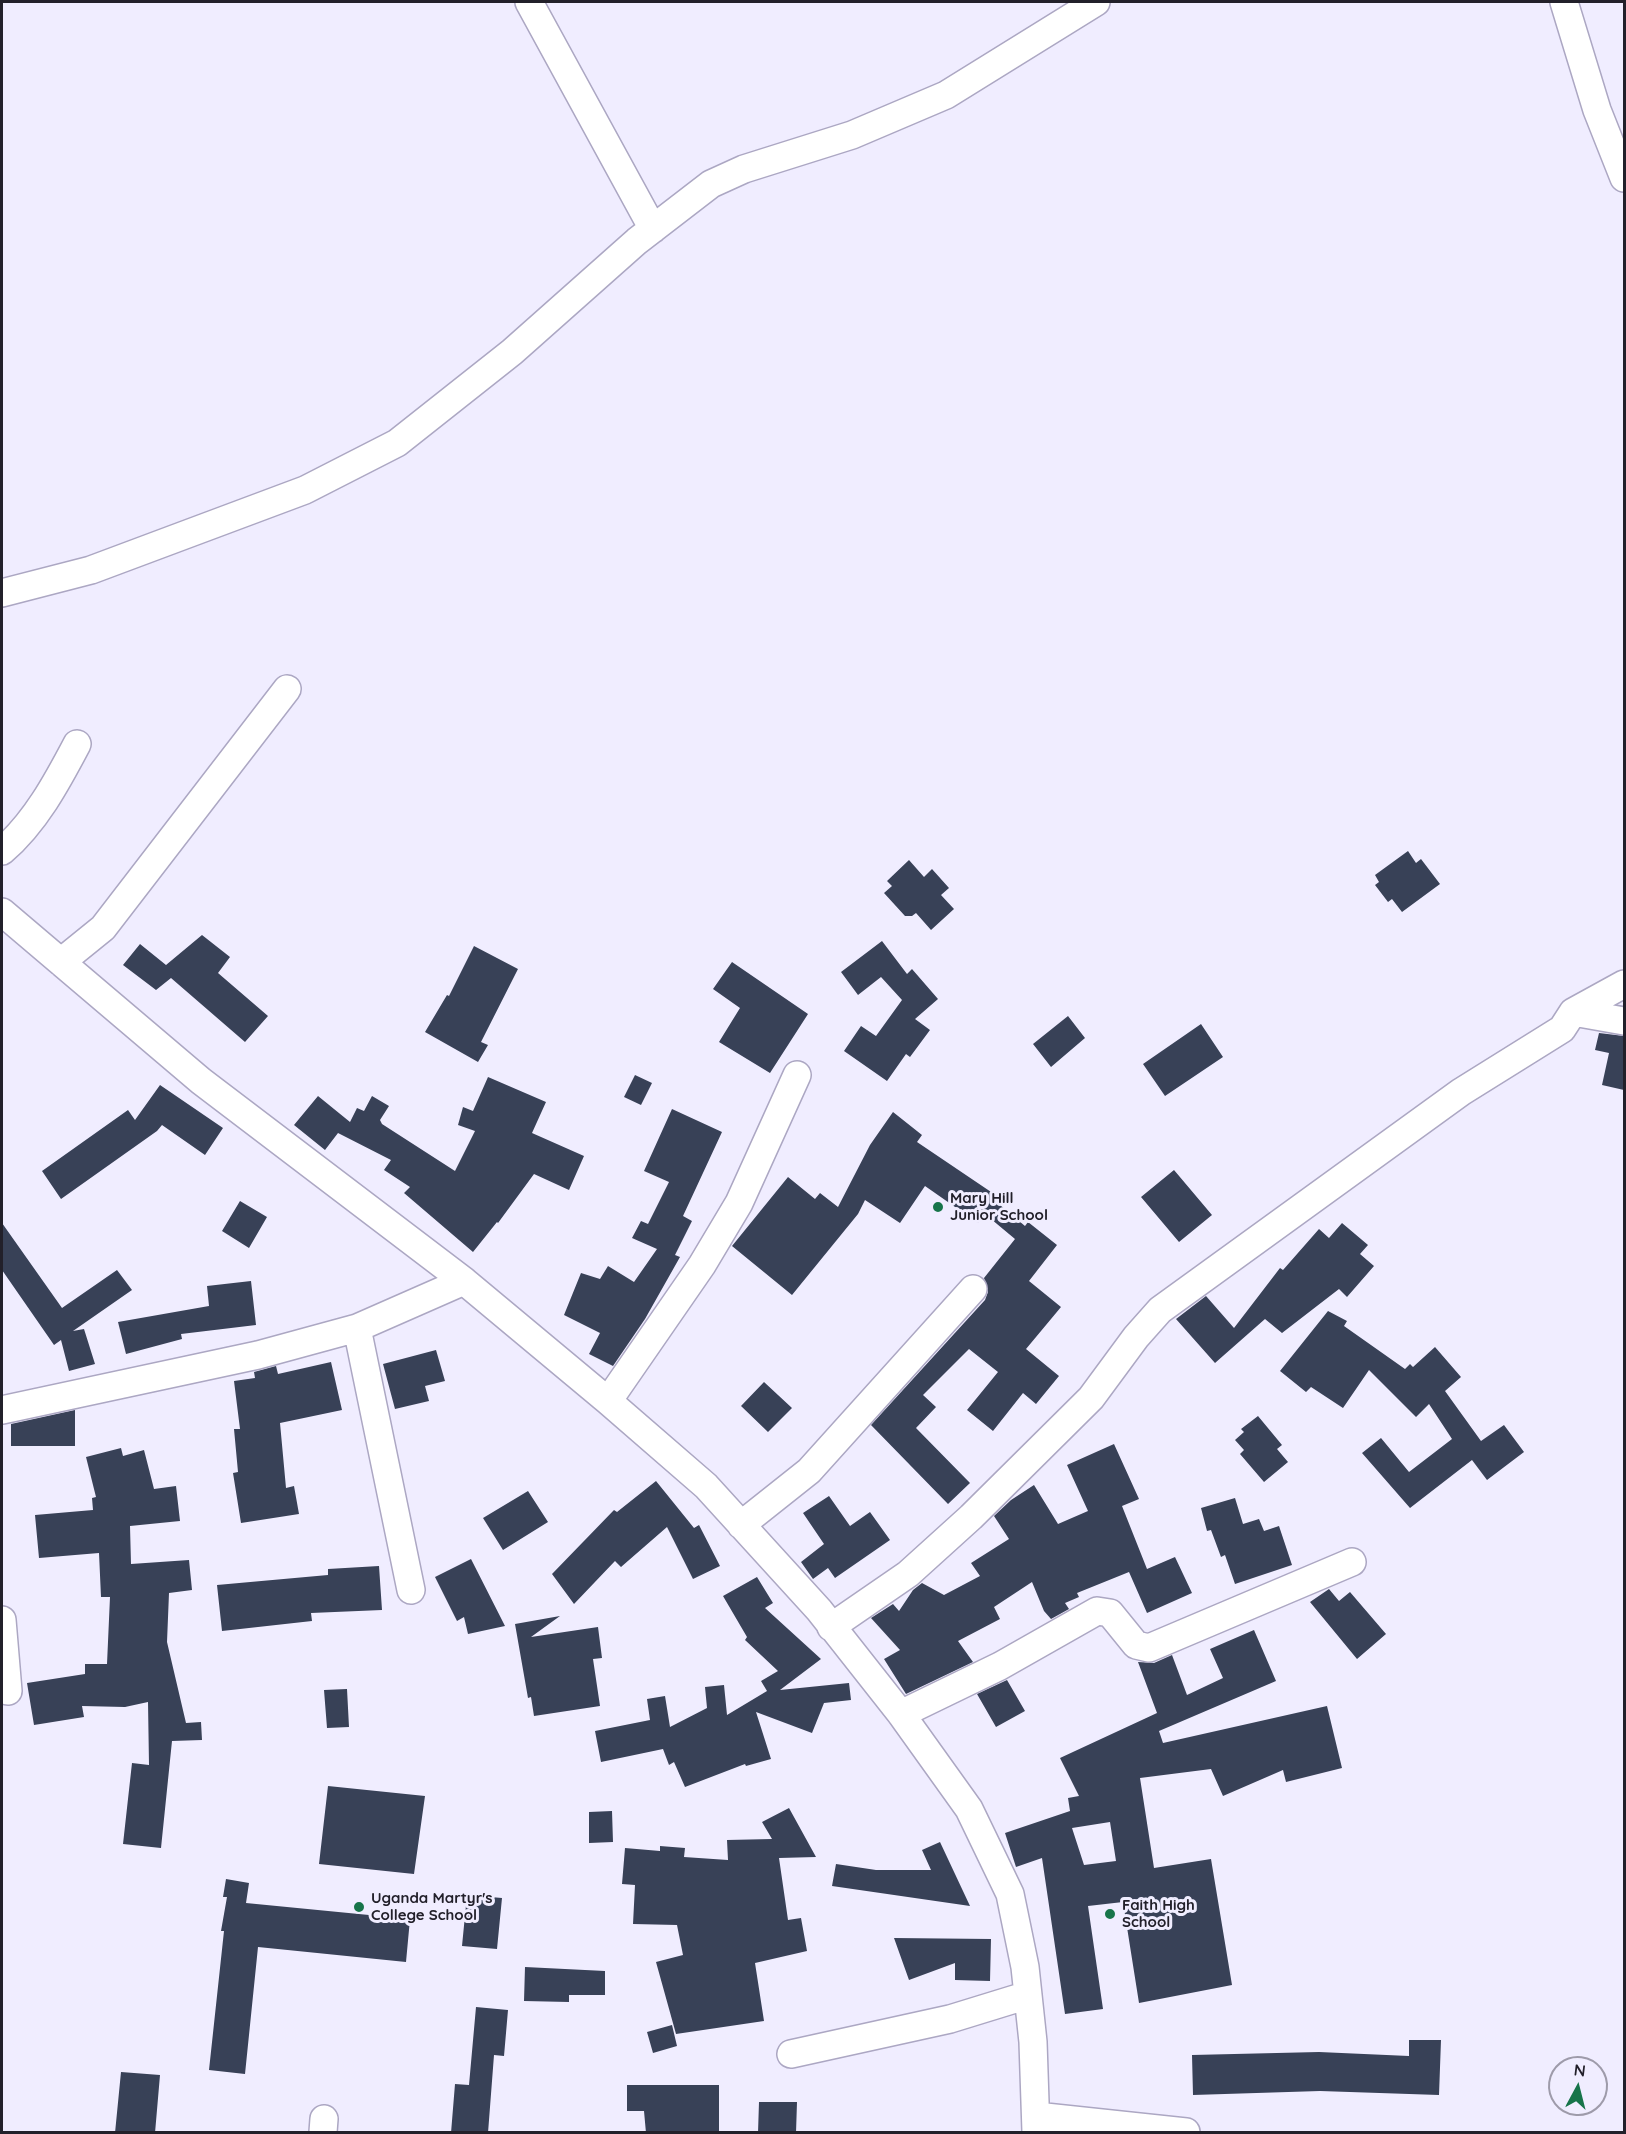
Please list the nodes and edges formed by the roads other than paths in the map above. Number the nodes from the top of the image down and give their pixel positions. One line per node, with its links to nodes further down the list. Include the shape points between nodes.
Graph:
1 (529, 2): 5 (street)
2 (1096, 2): 5 (street, via 946,95 852,135 744,169 711,184)
3 (1564, 2): 4 (street, via 1597,110)
4 (1624, 178)
5 (653, 229): 6 (street, via 512,352 397,443 271,503 91,570)
6 (2, 592)
7 (287, 688): 11 (street, via 102,928)
8 (77, 744): 9 (street, via 51,793)
9 (2, 851)
10 (2, 912): 11 (street)
11 (61, 962): 16 (street, via 201,1081)
12 (1624, 984): 13 (street)
13 (1573, 1012): 14 (street); 25 (street, via 1562,1029 1461,1092 1160,1310 1091,1398 971,1517 908,1574)
14 (1624, 1021)
15 (797, 1075): 19 (street, via 739,1203 702,1266)
16 (464, 1281): 18 (street); 19 (street)
17 (973, 1289): 21 (street, via 809,1471)
18 (357, 1328): 20 (street, via 258,1355); 23 (street)
19 (608, 1401): 21 (street, via 706,1486)
20 (2, 1410)
21 (741, 1525): 25 (street)
22 (1352, 1562): 27 (street, via 1149,1648 1136,1645 1110,1613 1098,1611 1000,1666)
23 (411, 1590)
24 (2, 1620): 26 (street)
25 (831, 1627): 27 (street)
26 (8, 1691)
27 (901, 1714): 28 (street, via 969,1809 1010,1894)
28 (1028, 1995): 29 (street, via 950,2019); 30 (street)
29 (791, 2054)
30 (1036, 2124): 31 (street)
31 (1186, 2133)

